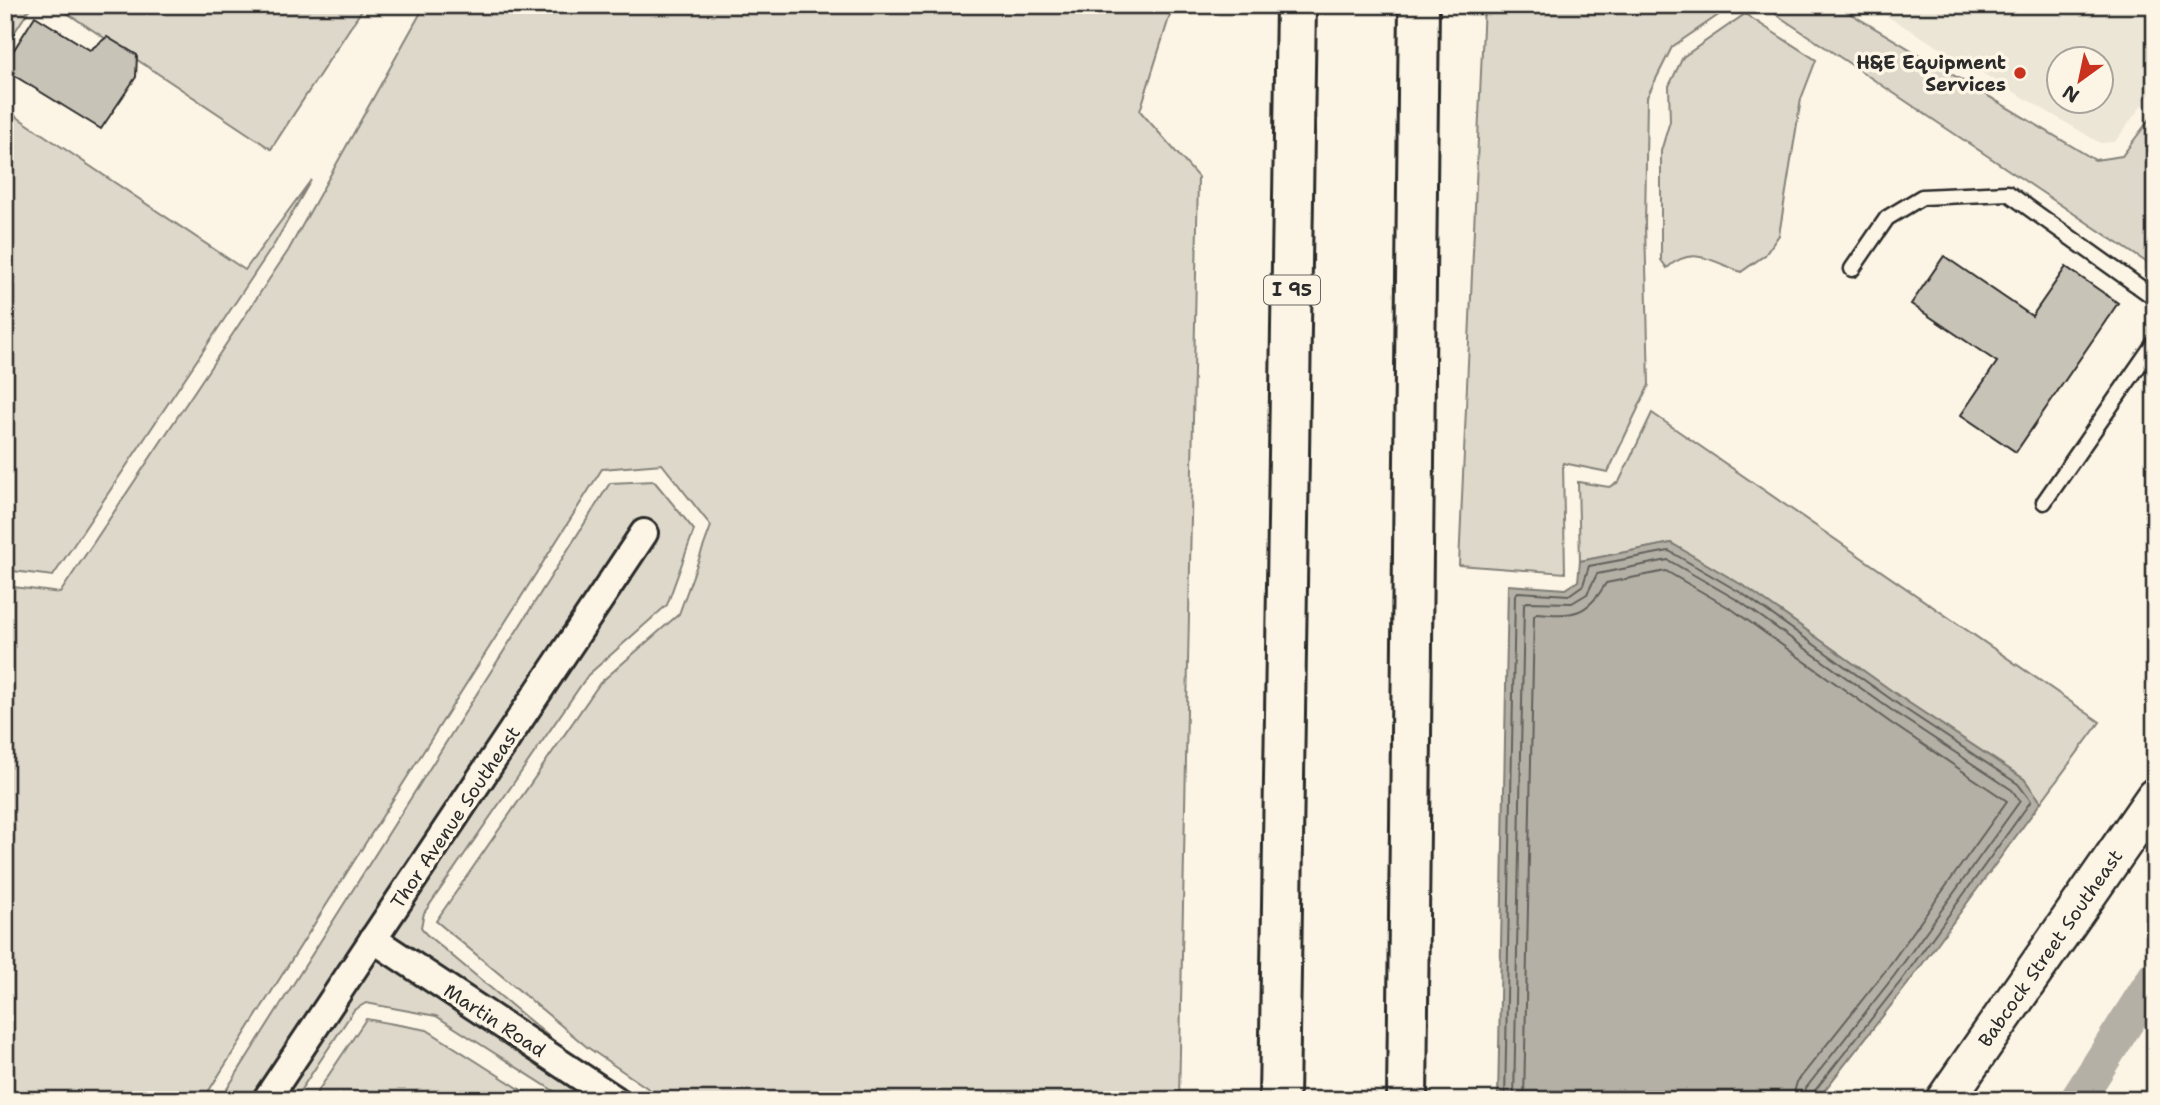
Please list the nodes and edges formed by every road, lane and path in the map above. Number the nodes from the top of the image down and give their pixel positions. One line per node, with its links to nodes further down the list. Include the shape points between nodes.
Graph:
1 (1296, 5): 12 (highway, I 95)
2 (1419, 5): 13 (highway)
3 (1852, 269): 4 (lane, via 1888,218 1922,197 2008,193)
4 (2155, 298)
5 (2155, 342): 6 (lane)
6 (2044, 502)
7 (644, 533): 9 (street, Thor Avenue Southeast)
8 (2155, 797): 14 (main road, Babcock Street Southeast)
9 (373, 939): 10 (street, Thor Avenue Southeast); 11 (street, Martin Road)
10 (265, 1100)
11 (616, 1100)
12 (1279, 1100)
13 (1407, 1100)
14 (1945, 1100)

